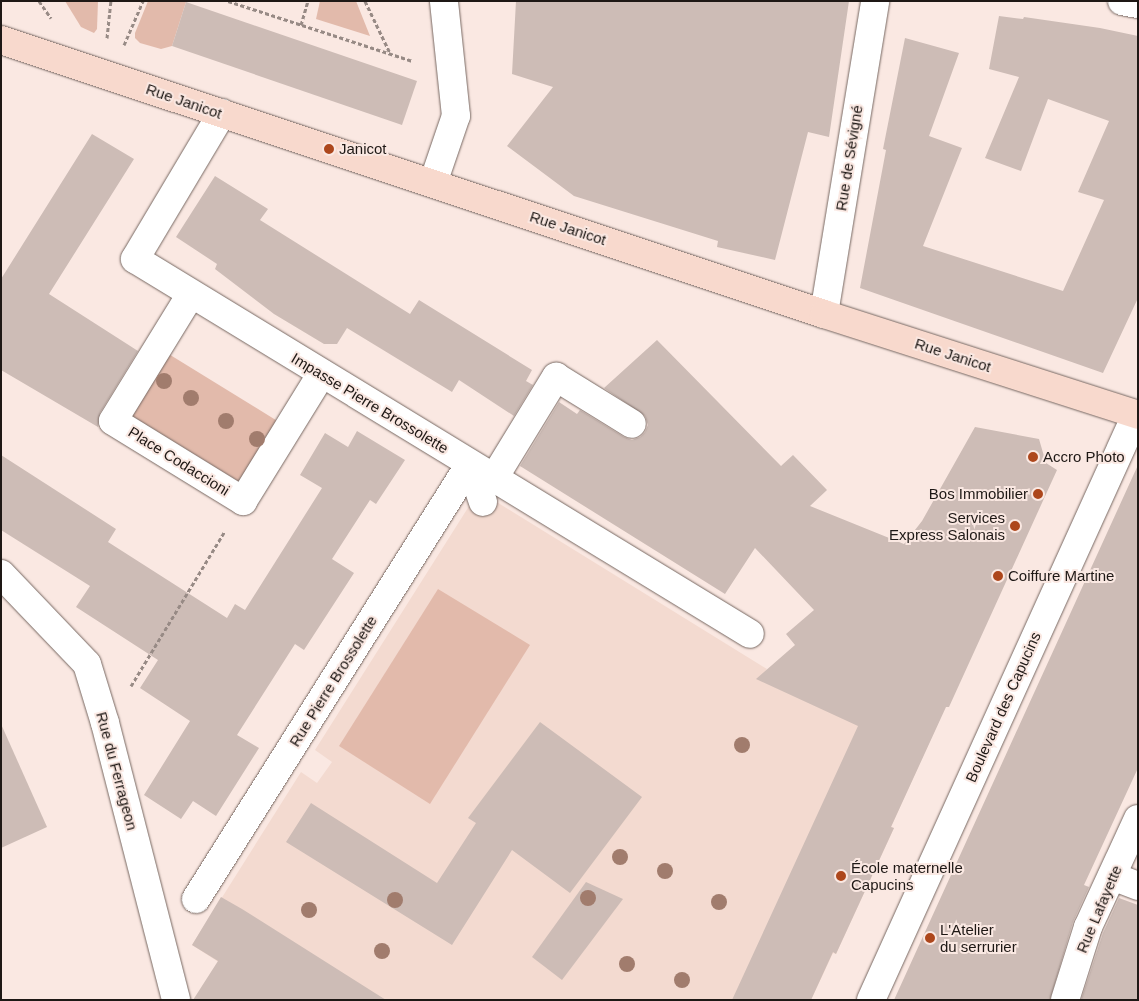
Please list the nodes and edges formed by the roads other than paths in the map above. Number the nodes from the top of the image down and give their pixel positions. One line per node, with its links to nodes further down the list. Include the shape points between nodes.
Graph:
1 (444, 1): 7 (street, via 456,116)
2 (875, 1): 9 (street, Rue de Sévigné)
3 (1122, 1): 4 (street)
4 (1138, 4)
5 (1, 40): 6 (main road, Rue Janicot)
6 (222, 114): 7 (main road, Rue Janicot); 8 (street, Impasse Pierre Brossolette, via 135,259)
7 (433, 184): 9 (main road, Rue Janicot)
8 (191, 294): 10 (street, Impasse Pierre Brossolette); 10 (street, Place Codaccioni, via 113,421 243,501)
9 (824, 314): 11 (main road, Rue Janicot)
10 (322, 373): 13 (street, Impasse Pierre Brossolette)
11 (1137, 414): 22 (street, Boulevard des Capucins)
12 (632, 424): 14 (street, via 556,376)
13 (470, 464): 14 (street, Impasse Pierre Brossolette); 20 (street, Rue Pierre Brossolette)
14 (489, 490): 16 (street, Impasse Pierre Brossolette)
15 (1, 574): 21 (street, Rue du Ferrageon, via 87,664)
16 (750, 634)
17 (1138, 819): 18 (street, Rue Lafayette)
18 (1112, 876): 19 (street); 23 (street, Rue Lafayette, via 1088,927)
19 (1138, 886)
20 (196, 899)
21 (176, 1000)
22 (871, 1000)
23 (1065, 1000)

